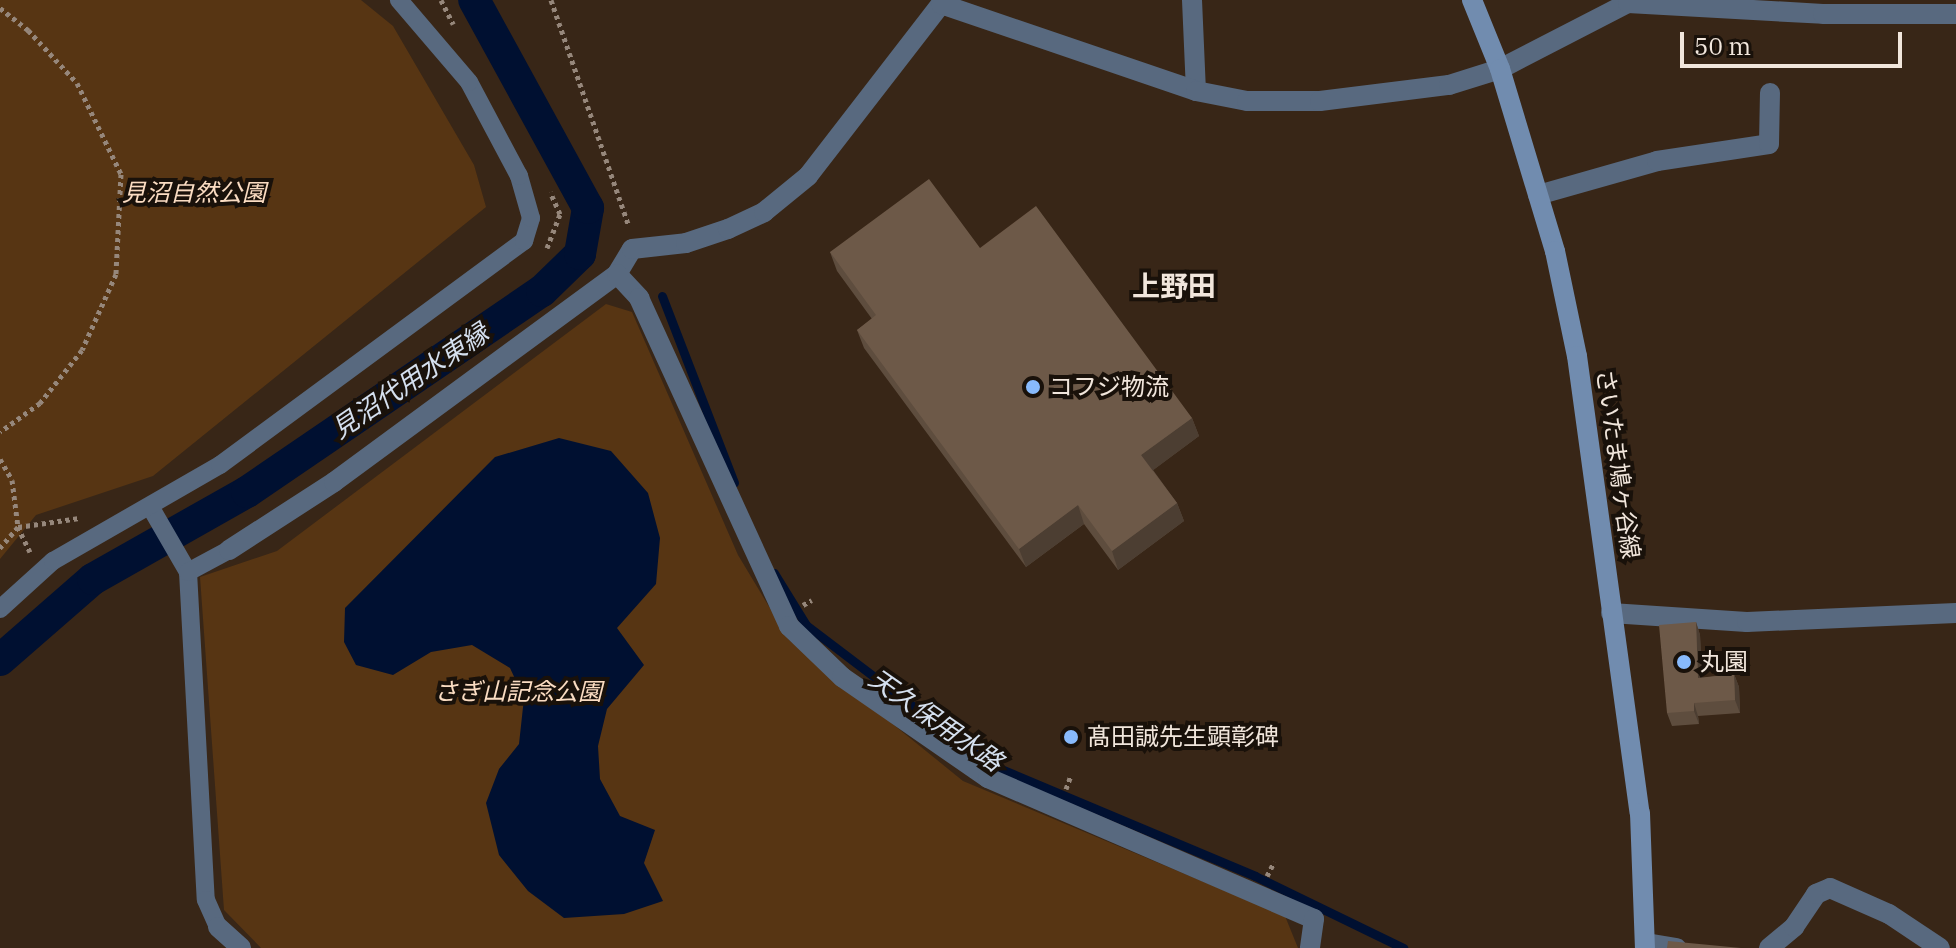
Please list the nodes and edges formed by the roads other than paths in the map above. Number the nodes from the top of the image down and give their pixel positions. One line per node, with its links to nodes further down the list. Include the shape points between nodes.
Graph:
1 (399, 0): 10 (lane, via 469,82 519,176 531,228 524,241 471,282)
2 (1192, 0): 6 (street)
3 (1472, 0): 5 (main road, さいたま鳩ヶ谷線)
4 (1956, 14): 5 (street, via 1823,14 1628,3)
5 (1500, 69): 6 (street, via 1449,85 1320,101 1247,101); 8 (main road, さいたま鳩ヶ谷線)
6 (1196, 91): 9 (street, via 941,4 808,176 764,212 686,243 632,249)
7 (1770, 93): 8 (street, via 1769,144 1657,161)
8 (1538, 195): 14 (main road, さいたま鳩ヶ谷線, via 1577,356)
9 (617, 274): 11 (street, via 334,482); 19 (street, via 639,298 789,626 842,677 988,778 1314,919)
10 (154, 515): 12 (lane); 13 (lane, via 53,561)
11 (229, 550): 12 (lane)
12 (185, 568): 16 (lane, via 206,900)
13 (0, 609)
14 (1611, 613): 15 (street, via 1747,622); 17 (main road, さいたま鳩ヶ谷線, via 1640,813)
15 (1956, 613)
16 (218, 927): 18 (street)
17 (1645, 946): 20 (street)
18 (241, 948)
19 (1310, 948)
20 (1677, 948)
21 (1769, 948): 22 (street, via 1794,927 1816,894 1830,888 1877,908)
22 (1940, 948)

